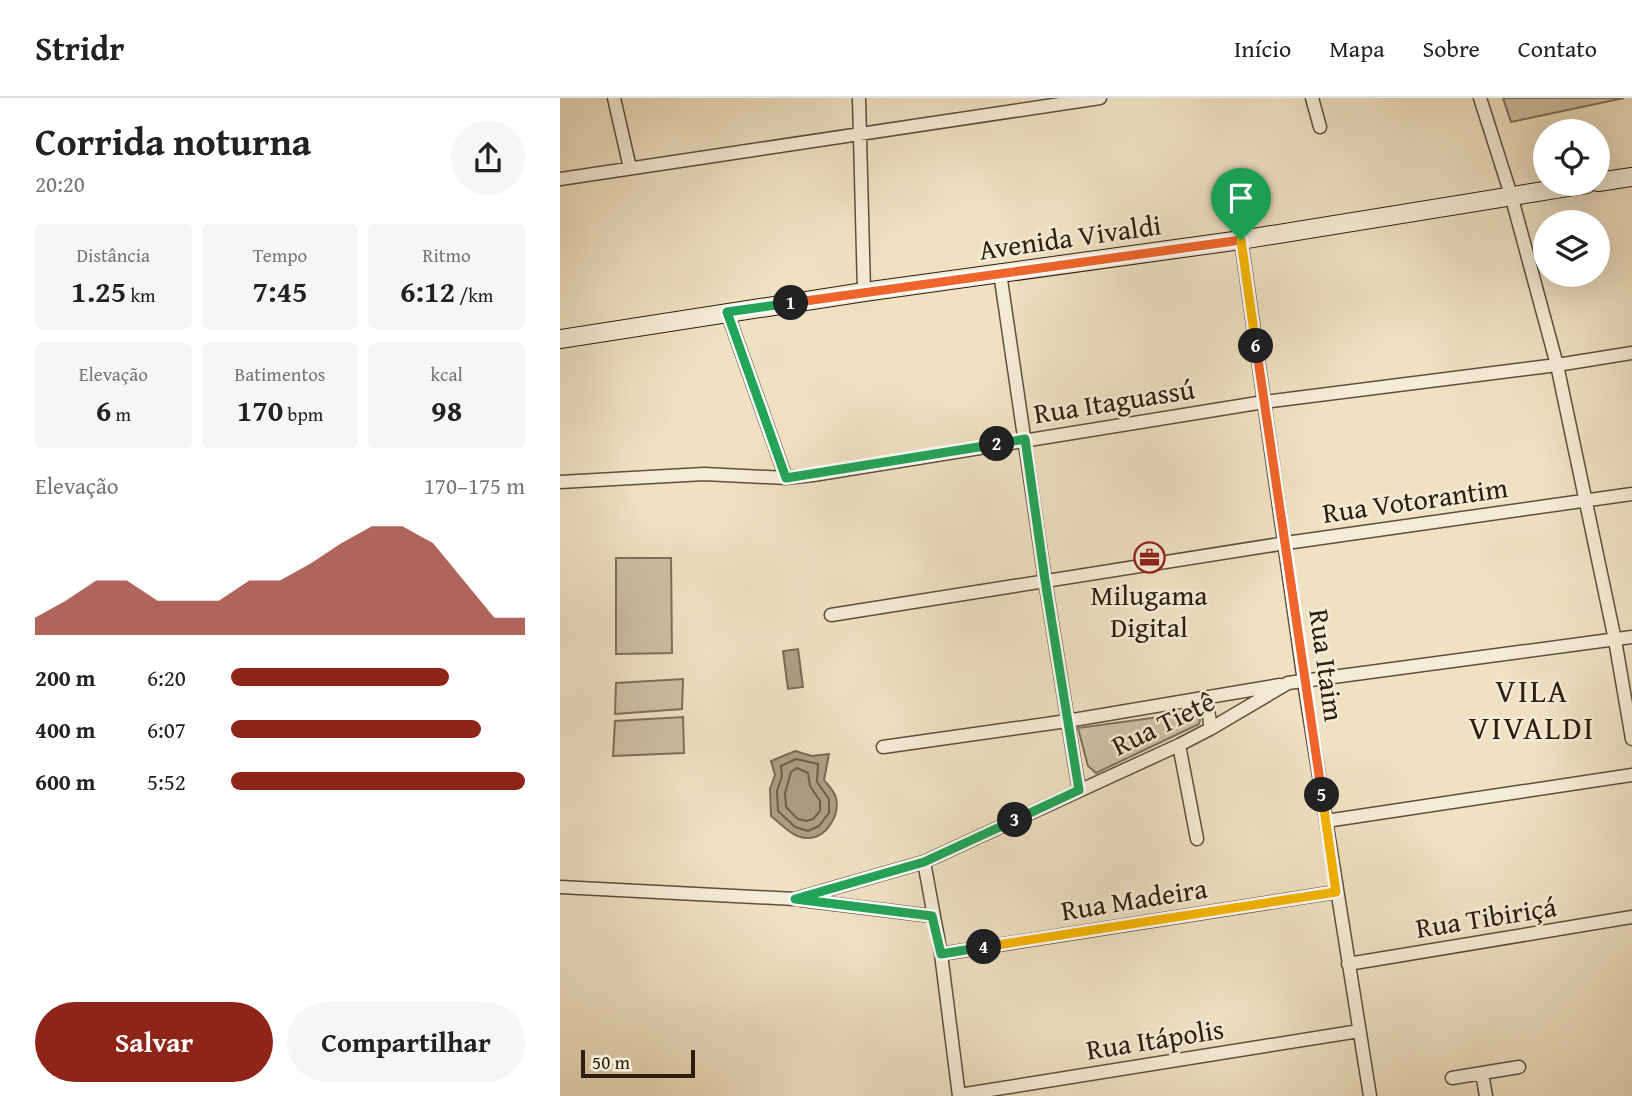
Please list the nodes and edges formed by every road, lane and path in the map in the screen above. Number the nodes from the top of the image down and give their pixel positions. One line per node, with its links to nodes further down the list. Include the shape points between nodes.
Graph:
1 (614, 98): 9 (street)
2 (859, 98): 8 (street)
3 (1100, 98): 6 (street)
4 (1312, 98): 7 (street)
5 (1480, 98): 14 (street)
6 (1084, 99): 8 (street)
7 (1320, 127)
8 (860, 134): 9 (street); 17 (street)
9 (630, 168): 11 (street)
10 (1632, 177): 12 (street)
11 (560, 179)
12 (1610, 180)
13 (1533, 192): 14 (street, Avenida Vivaldi)
14 (1511, 195): 15 (street, Avenida Vivaldi); 21 (street)
15 (1241, 240): 16 (street, Avenida Vivaldi); 22 (street, Rua Itaim)
16 (1000, 273): 17 (street, Avenida Vivaldi); 23 (street)
17 (864, 292): 18 (street, Avenida Vivaldi)
18 (727, 312): 19 (street, Avenida Vivaldi); 24 (street)
19 (560, 338)
20 (1632, 353): 21 (street, Rua Itaguassú)
21 (1557, 365): 22 (street, Rua Itaguassú); 27 (street)
22 (1264, 402): 23 (street, Rua Itaguassú); 28 (street, Rua Itaim)
23 (1025, 439): 24 (street, Rua Itaguassú); 29 (street)
24 (786, 478): 25 (street, Rua Itaguassú, via 704,474)
25 (560, 482)
26 (1632, 494): 27 (street, Rua Votorantim)
27 (1585, 501): 28 (street, Rua Votorantim); 32 (street)
28 (1286, 543): 29 (street, Rua Votorantim); 33 (street, Rua Itaim)
29 (1045, 580): 30 (street, Rua Votorantim); 36 (street)
30 (831, 615)
31 (1632, 637): 32 (street, Rua Tietê)
32 (1615, 640): 33 (street, Rua Tietê); 38 (street)
33 (1304, 682): 34 (street, Rua Tietê); 43 (street, Rua Itaim)
34 (1288, 683): 35 (street); 37 (street, Rua Tietê)
35 (1198, 700): 36 (street); 37 (street, via 1206,705)
36 (1067, 722): 40 (street); 42 (street)
37 (1210, 729): 39 (street, Rua Tietê)
38 (1632, 739)
39 (1179, 745): 42 (street, Rua Tietê); 44 (street)
40 (883, 747)
41 (1632, 775): 43 (street)
42 (1079, 790): 45 (street, Rua Tietê)
43 (1326, 821): 47 (street, Rua Itaim)
44 (1197, 839)
45 (924, 862): 48 (street, Rua Tietê); 49 (street)
46 (560, 887): 48 (street, Rua Tietê)
47 (1336, 892): 51 (street, Rua Madeira); 52 (street, Rua Itaim)
48 (795, 899): 49 (street)
49 (932, 916): 51 (street)
50 (1632, 917): 52 (street, Rua Tibiriçá)
51 (941, 954): 57 (street)
52 (1348, 964): 53 (street, Rua Itaim)
53 (1359, 1031): 57 (street, Rua Itápolis); 58 (street, Rua Itaim)
54 (1520, 1067): 55 (street)
55 (1482, 1073): 56 (street); 59 (street)
56 (1452, 1078)
57 (959, 1096)
58 (1370, 1096)
59 (1486, 1096)

